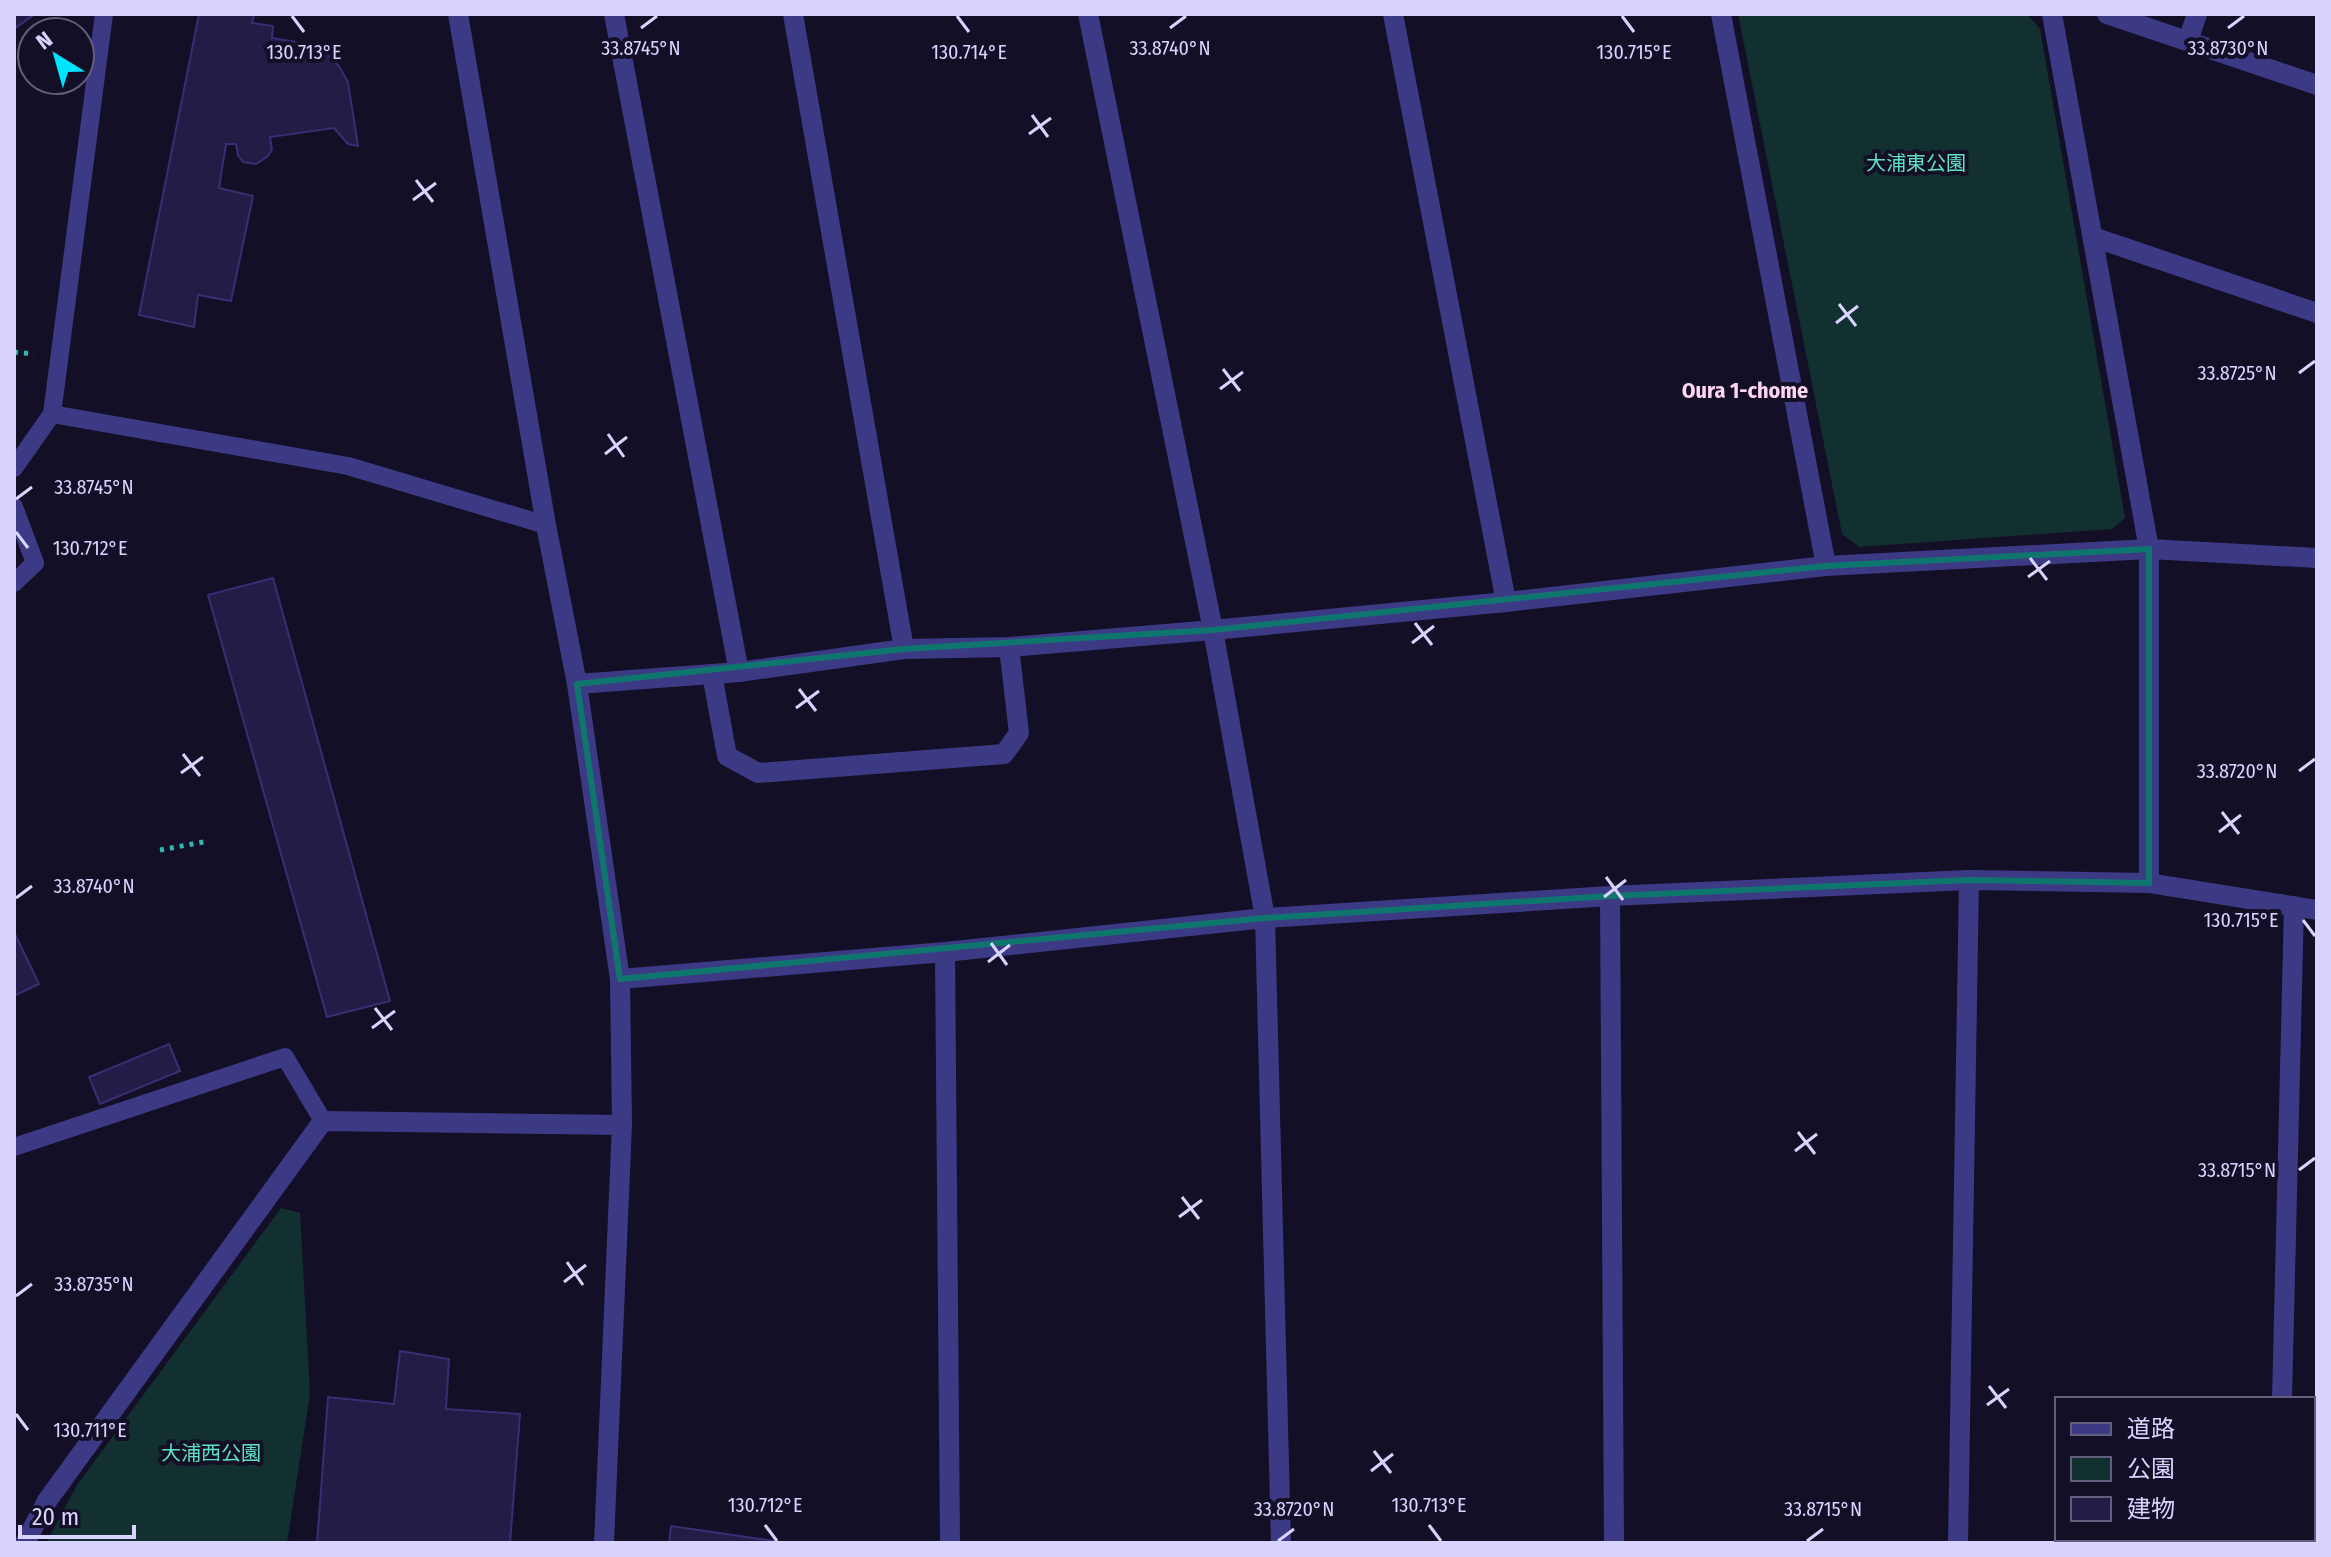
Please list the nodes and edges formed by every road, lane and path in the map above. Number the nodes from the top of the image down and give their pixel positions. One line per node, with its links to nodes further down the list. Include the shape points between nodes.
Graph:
1 (104, 14): 15 (lane)
2 (458, 14): 18 (street)
3 (614, 14): 27 (street)
4 (793, 14): 26 (street)
5 (1088, 14): 24 (street)
6 (1393, 14): 23 (street)
7 (1721, 14): 21 (street)
8 (2052, 14): 13 (street)
9 (2107, 14): 11 (street)
10 (2197, 14): 11 (street)
11 (2188, 41): 12 (street)
12 (2317, 85)
13 (2093, 237): 14 (street); 19 (street)
14 (2317, 313)
15 (52, 414): 16 (lane); 18 (lane, via 348,466)
16 (14, 468)
17 (14, 507): 22 (lane, via 35,563)
18 (546, 525): 29 (street)
19 (2149, 549): 20 (street); 21 (street); 33 (street)
20 (2317, 558)
21 (1826, 566): 23 (street)
22 (14, 583)
23 (1506, 602): 24 (street)
24 (1213, 630): 25 (street); 37 (street)
25 (1009, 647): 26 (street); 28 (street, via 1019,733 1004,754 758,773 727,756)
26 (904, 649): 27 (street)
27 (739, 672): 28 (street)
28 (712, 674): 29 (street)
29 (577, 684): 39 (street)
30 (209, 841): 31 (path)
31 (160, 850)
32 (1969, 880): 33 (street); 34 (street); 49 (street)
33 (2149, 883): 35 (street)
34 (1610, 896): 37 (street); 48 (street)
35 (2294, 906): 36 (street); 43 (street)
36 (2317, 910)
37 (1265, 918): 38 (street); 47 (street)
38 (945, 952): 39 (street); 46 (street)
39 (620, 979): 41 (street)
40 (323, 1121): 41 (street); 42 (lane, via 285,1057); 44 (street, via 47,1501)
41 (622, 1125): 45 (street)
42 (14, 1147)
43 (2282, 1397)
44 (25, 1543)
45 (604, 1543)
46 (950, 1543)
47 (1281, 1543)
48 (1614, 1543)
49 (1958, 1543)

